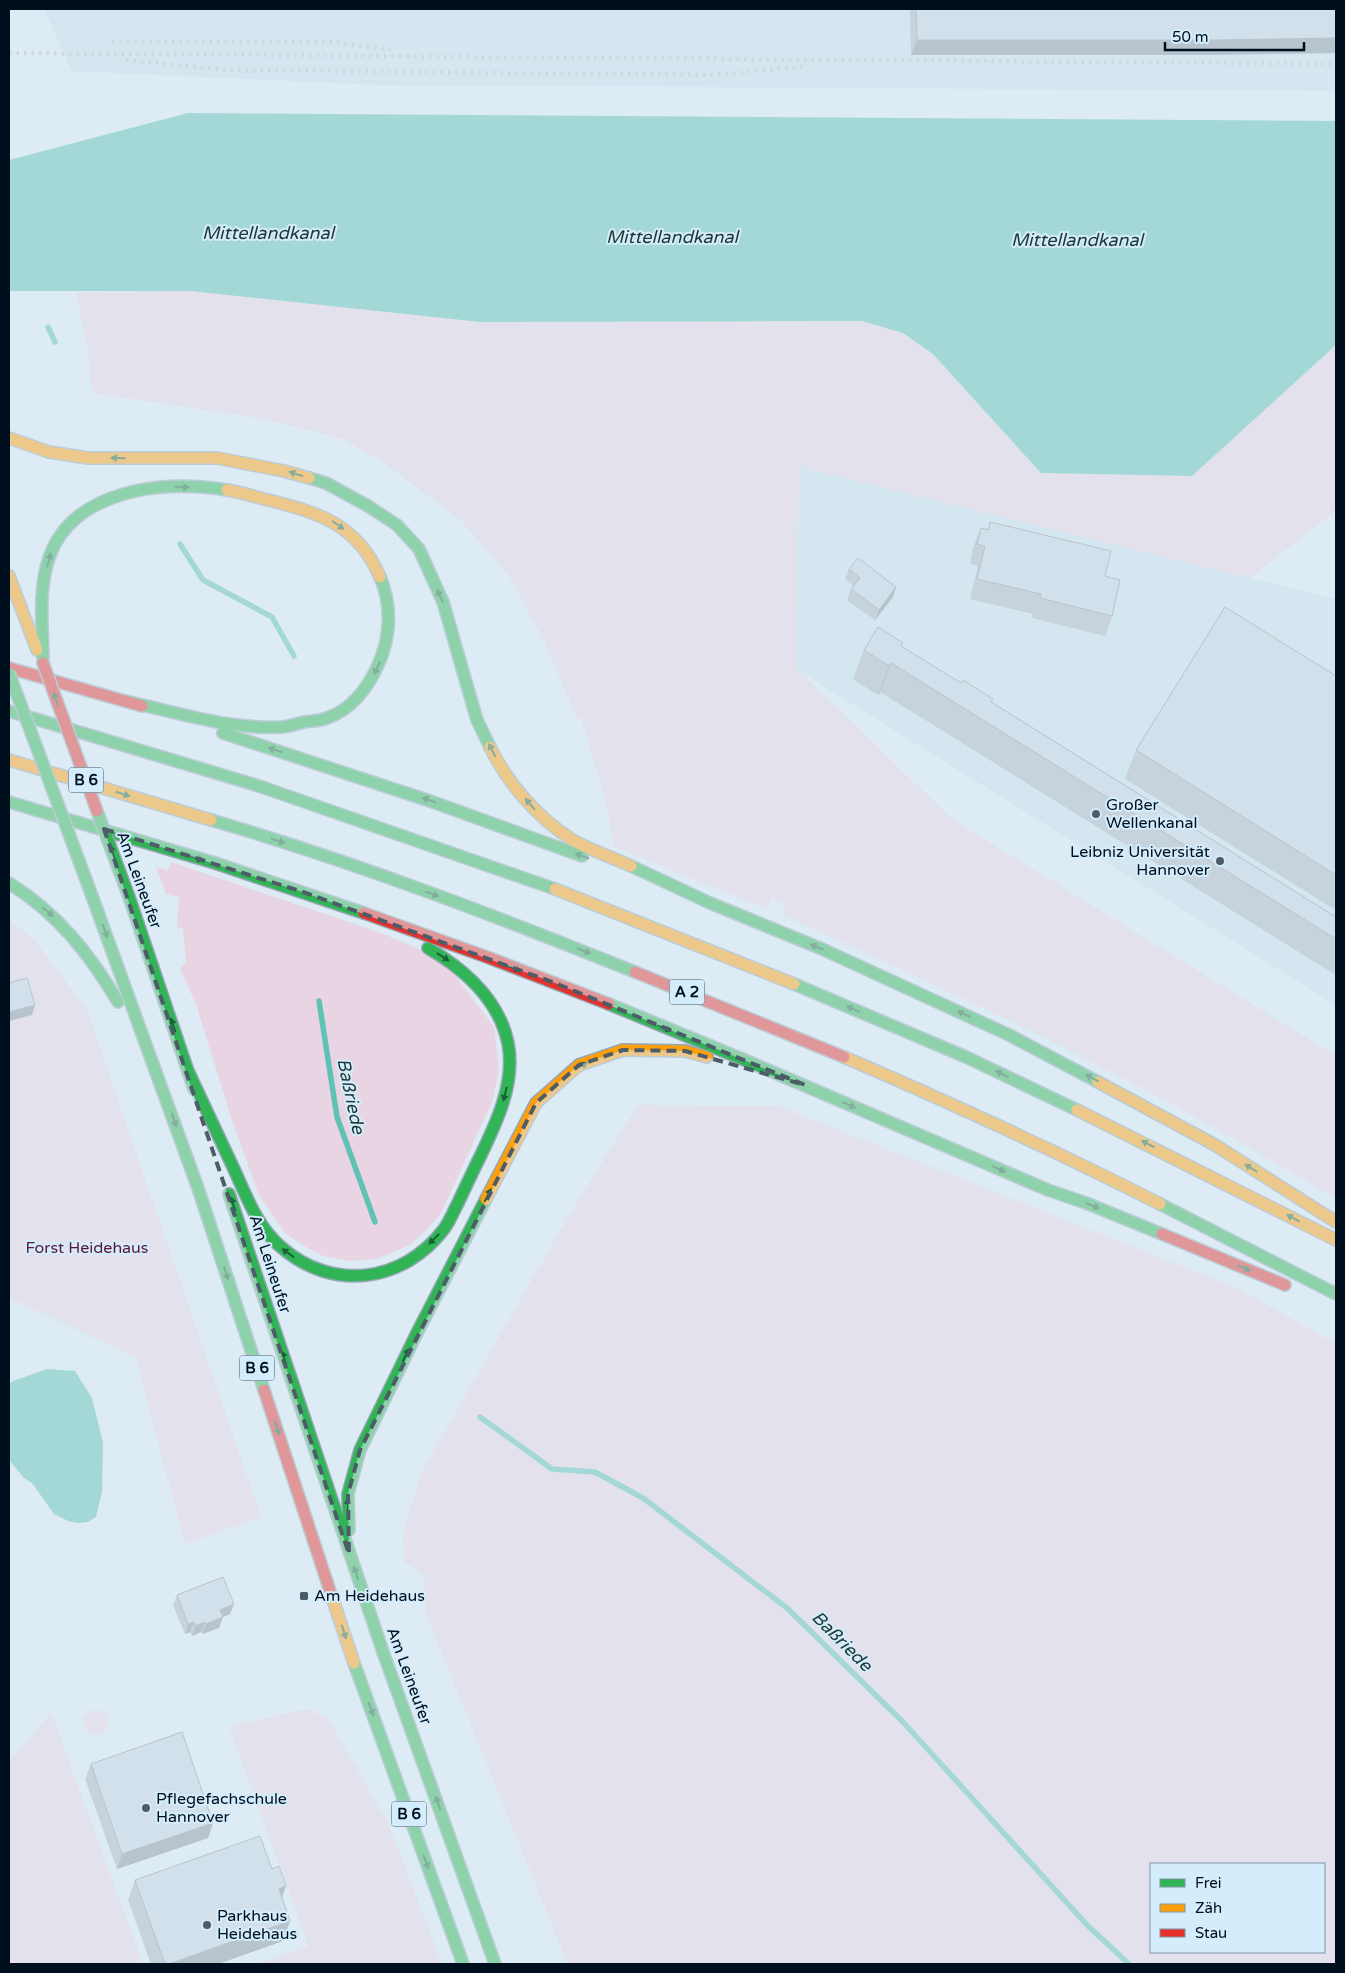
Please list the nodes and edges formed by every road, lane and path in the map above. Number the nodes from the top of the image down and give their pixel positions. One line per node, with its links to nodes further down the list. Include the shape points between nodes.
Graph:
1 (9, 438): 12 (main road, one-way to 1, via 572,838 534,809 500,767 476,720 443,602 419,549 397,526 368,506 326,484 265,467 217,458 88,458 49,452)
2 (9, 576): 3 (main road, Am Leineufer / B 6)
3 (42, 663): 6 (main road, one-way to 6, via 45,578 52,552 68,528 87,511 109,499 161,486 215,488 324,516 350,534 370,556 388,601 389,630 385,650 374,675 365,691 347,708 327,718 281,728 233,723); 13 (main road, Am Leineufer / B 6, one-way to 3, bridge, via 129,897)
4 (9, 668): 6 (main road)
5 (9, 673): 14 (main road, B 6, one-way to 14, bridge)
6 (125, 701): 12 (main road, one-way to 6, via 430,801)
7 (9, 711): 19 (main road, one-way to 7, via 1122,1131 966,1057 561,891 259,786)
8 (9, 760): 21 (main road, A 2, one-way to 21, via 355,866 545,936 793,1034 1102,1174)
9 (9, 802): 11 (main road, one-way to 11)
10 (9, 883): 14 (main road, one-way to 14, via 57,919 86,951 108,984)
11 (303, 892): 13 (main road, one-way to 13, via 402,934 442,956 472,978 494,1008 505,1033 509,1078 503,1102 481,1157 445,1227 415,1258 364,1276 310,1266 288,1254 256,1217); 15 (main road, one-way to 15, via 555,983)
12 (710, 902): 18 (main road, one-way to 12, via 1215,1145 1008,1035 822,949)
13 (188, 1071): 16 (main road, Am Leineufer / B 6)
14 (157, 1074): 23 (main road, B 6, one-way to 23, via 354,1663)
15 (805, 1085): 20 (main road, one-way to 20, via 1048,1190); 22 (main road, one-way to 15, via 348,1494 360,1450 536,1103 579,1065 623,1050 685,1051)
16 (220, 1166)
17 (226, 1185): 22 (main road, Am Leineufer / B 6, one-way to 17)
18 (1336, 1222)
19 (1336, 1240)
20 (1293, 1288)
21 (1336, 1294)
22 (349, 1554): 24 (main road, Am Leineufer / B 6, one-way to 22)
23 (464, 1964)
24 (495, 1964)

